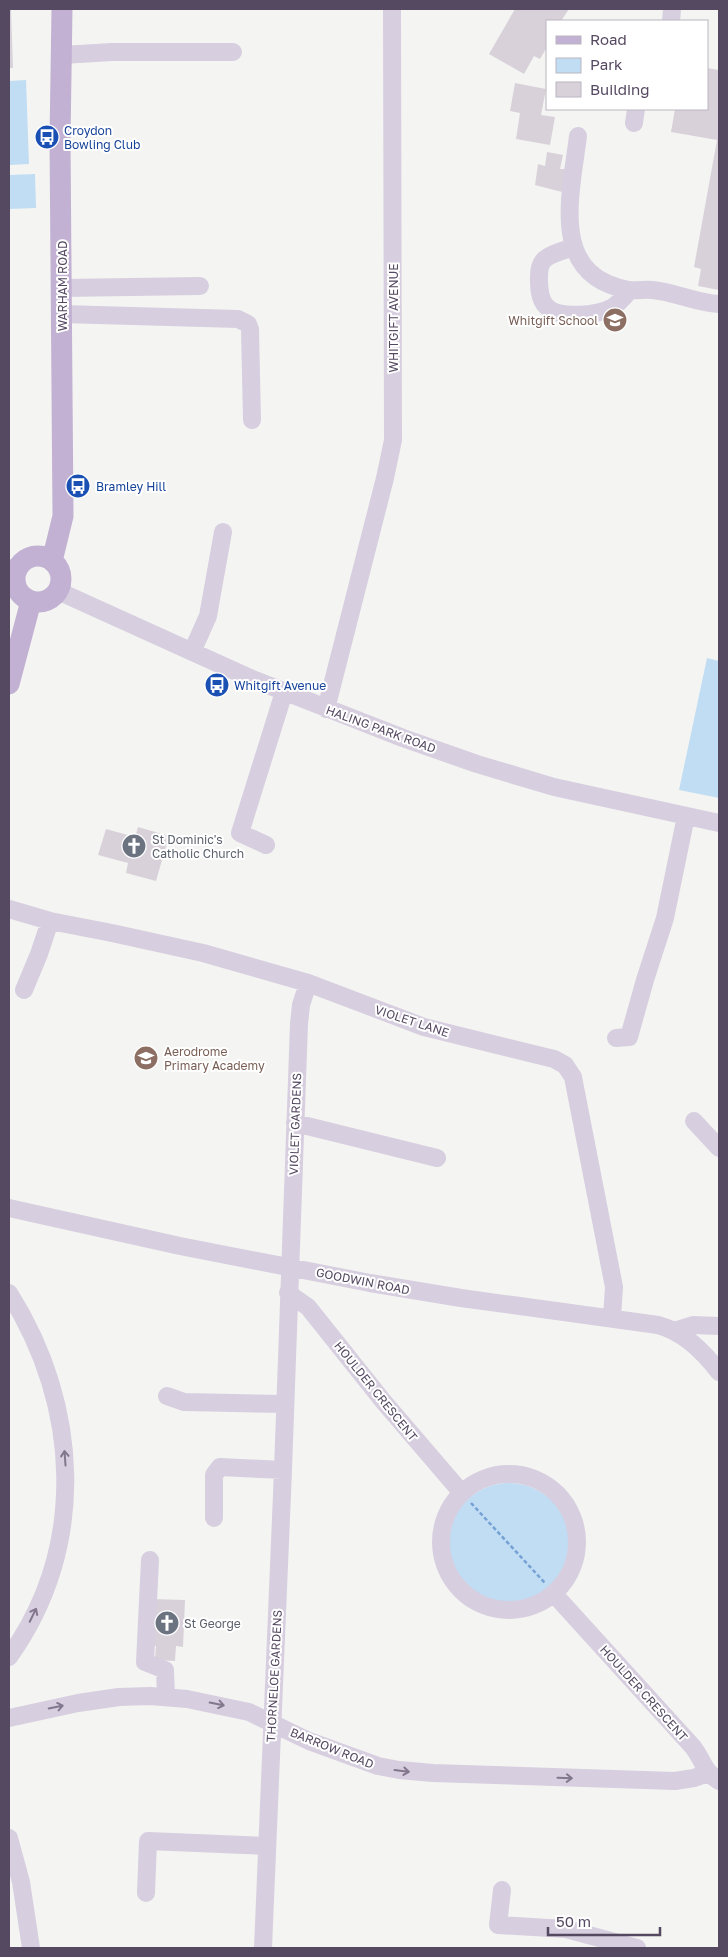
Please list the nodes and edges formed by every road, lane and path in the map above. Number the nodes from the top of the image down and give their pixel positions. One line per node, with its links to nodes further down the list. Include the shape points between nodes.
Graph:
1 (62, 9): 4 (main road, WARHAM ROAD)
2 (392, 9): 21 (street, WHITGIFT AVENUE, via 393,440)
3 (233, 52): 4 (street)
4 (62, 54): 8 (main road, WARHAM ROAD)
5 (578, 136): 6 (street, via 569,211 570,237)
6 (574, 247): 9 (street, via 589,271 603,281); 9 (street, via 546,258 542,263 539,289 550,311 588,314 603,311 615,306)
7 (200, 286): 8 (street)
8 (62, 288): 11 (main road, WARHAM ROAD)
9 (630, 290): 10 (street, via 652,290)
10 (719, 304)
11 (62, 314): 12 (street, via 238,319 248,324); 14 (main road, WARHAM ROAD, via 63,516)
12 (252, 420)
13 (223, 532): 18 (street, via 208,616)
14 (52, 561): 15 (main road, via 38,556); 16 (main road, via 60,570 62,580)
15 (12, 571): 17 (main road, via 17,587)
16 (58, 591): 17 (main road, via 51,599); 18 (street, HALING PARK ROAD)
17 (31, 602): 19 (main road)
18 (192, 652): 20 (street, HALING PARK ROAD)
19 (9, 684)
20 (284, 692): 21 (street, HALING PARK ROAD); 24 (street, via 240,833)
21 (326, 709): 22 (street, HALING PARK ROAD, via 510,774)
22 (686, 816): 23 (street, HALING PARK ROAD); 29 (street, via 665,918 628,1037)
23 (719, 823)
24 (266, 845)
25 (9, 910): 26 (street, VIOLET LANE)
26 (50, 921): 27 (street, VIOLET LANE, via 203,953); 28 (street)
27 (308, 983): 31 (street, VIOLET GARDENS, via 299,1024); 38 (street, VIOLET LANE, via 424,1027 541,1055 565,1065 573,1077 614,1287)
28 (24, 990)
29 (616, 1038)
30 (694, 1121): 32 (street)
31 (294, 1123): 33 (street); 35 (street, VIOLET GARDENS)
32 (719, 1148)
33 (437, 1158)
34 (9, 1208): 35 (street, GOODWIN ROAD, via 180,1246)
35 (290, 1266): 37 (street, THORNELOE GARDENS); 38 (street, GOODWIN ROAD, via 415,1291)
36 (9, 1293): 49 (street, one-way to 36, via 34,1614 56,1556 64,1513 66,1466 61,1423 47,1370 30,1328)
37 (288, 1293): 43 (street, THORNELOE GARDENS); 45 (street, HOULDER CRESCENT, via 308,1307)
38 (612, 1317): 40 (street, GOODWIN ROAD)
39 (719, 1326): 40 (street, via 693,1325)
40 (674, 1331): 41 (street, via 696,1347)
41 (719, 1372)
42 (167, 1396): 43 (street, via 184,1402)
43 (285, 1404): 44 (street, THORNELOE GARDENS)
44 (283, 1470): 46 (street, via 220,1467 214,1475); 52 (street, THORNELOE GARDENS)
45 (461, 1492): 48 (path); 48 (street, via 447,1511 440,1534 442,1558 451,1579 467,1597 488,1608 511,1611 534,1606); 48 (street, via 479,1480 500,1474 522,1474 542,1482 560,1495 572,1514 577,1535 576,1557 568,1577)
46 (214, 1518)
47 (150, 1560): 50 (street, via 145,1662 165,1670)
48 (554, 1594): 53 (street, HOULDER CRESCENT, via 693,1747)
49 (9, 1657)
50 (166, 1697): 51 (street, BARROW ROAD, one-way to 50, via 44,1709 129,1696); 52 (street, BARROW ROAD, one-way to 52, via 224,1705)
51 (9, 1718)
52 (271, 1722): 53 (street, BARROW ROAD, one-way to 53, via 326,1748 399,1770 675,1781); 55 (street, THORNELOE GARDENS)
53 (714, 1777)
54 (9, 1838): 58 (street, via 21,1882)
55 (266, 1846): 57 (street, via 148,1841); 59 (street, THORNELOE GARDENS)
56 (502, 1890): 60 (street, via 498,1925 566,1928)
57 (146, 1892)
58 (31, 1948)
59 (263, 1948)
60 (637, 1948)

